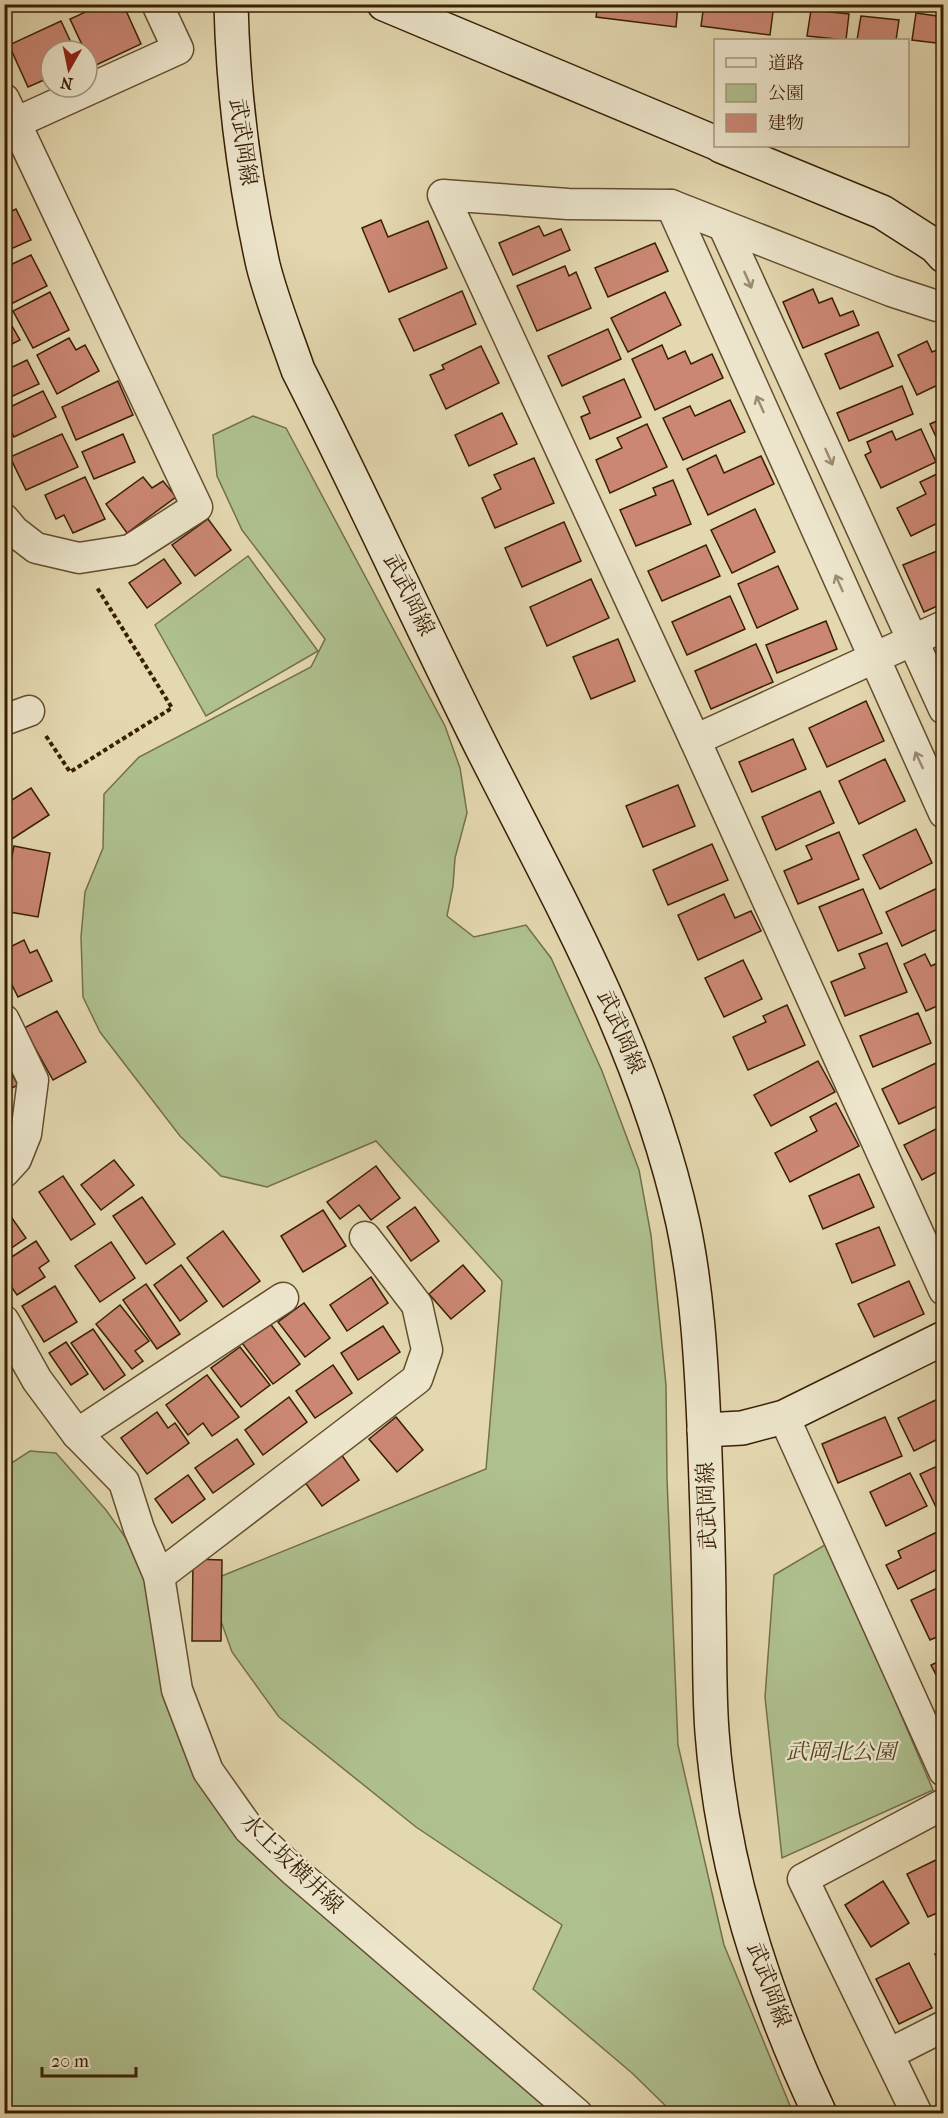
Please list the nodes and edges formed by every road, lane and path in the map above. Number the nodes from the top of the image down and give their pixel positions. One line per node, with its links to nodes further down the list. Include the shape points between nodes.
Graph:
1 (157, 4): 4 (street, via 178,49)
2 (231, 4): 28 (street, 武武岡線, via 240,132 264,266 279,317 298,370 581,940 640,1076 666,1154 691,1265)
3 (384, 4): 5 (street)
4 (8, 117): 12 (street, via 197,507 130,550)
5 (714, 142)
6 (723, 147): 9 (street, via 882,213 935,246)
7 (671, 205): 8 (street); 15 (street, one-way to 7); 18 (street, via 568,204 443,195)
8 (724, 227): 10 (street, via 891,291); 14 (street, one-way to 14)
9 (944, 256)
10 (944, 306)
11 (4, 519): 12 (street, via 36,548)
12 (79, 558): 17 (path, via 172,708 70,772)
13 (944, 626): 14 (street)
14 (912, 640): 15 (street); 16 (street)
15 (872, 658): 18 (street); 19 (street, one-way to 15)
16 (944, 709)
17 (16, 715)
18 (695, 740): 23 (street)
19 (944, 813)
20 (4, 1020): 21 (street, via 33,1080 26,1134 16,1159)
21 (4, 1172)
22 (365, 1237): 30 (street, via 417,1305 427,1350 417,1379)
23 (944, 1290)
24 (284, 1298): 29 (street)
25 (4, 1321): 29 (street, 水上坂横井線, via 37,1380)
26 (944, 1338): 27 (street)
27 (784, 1417): 28 (street, via 742,1428); 31 (street)
28 (704, 1430): 36 (street, 武武岡線, via 712,1732 722,1814 752,1939)
29 (77, 1434): 30 (street, 水上坂横井線, via 124,1482)
30 (159, 1576): 35 (street, 水上坂横井線, via 177,1690 208,1771 249,1829)
31 (944, 1771)
32 (944, 1804): 34 (street, via 803,1879)
33 (944, 2026): 34 (street)
34 (889, 2054): 37 (street)
35 (577, 2114)
36 (820, 2114)
37 (916, 2114)

